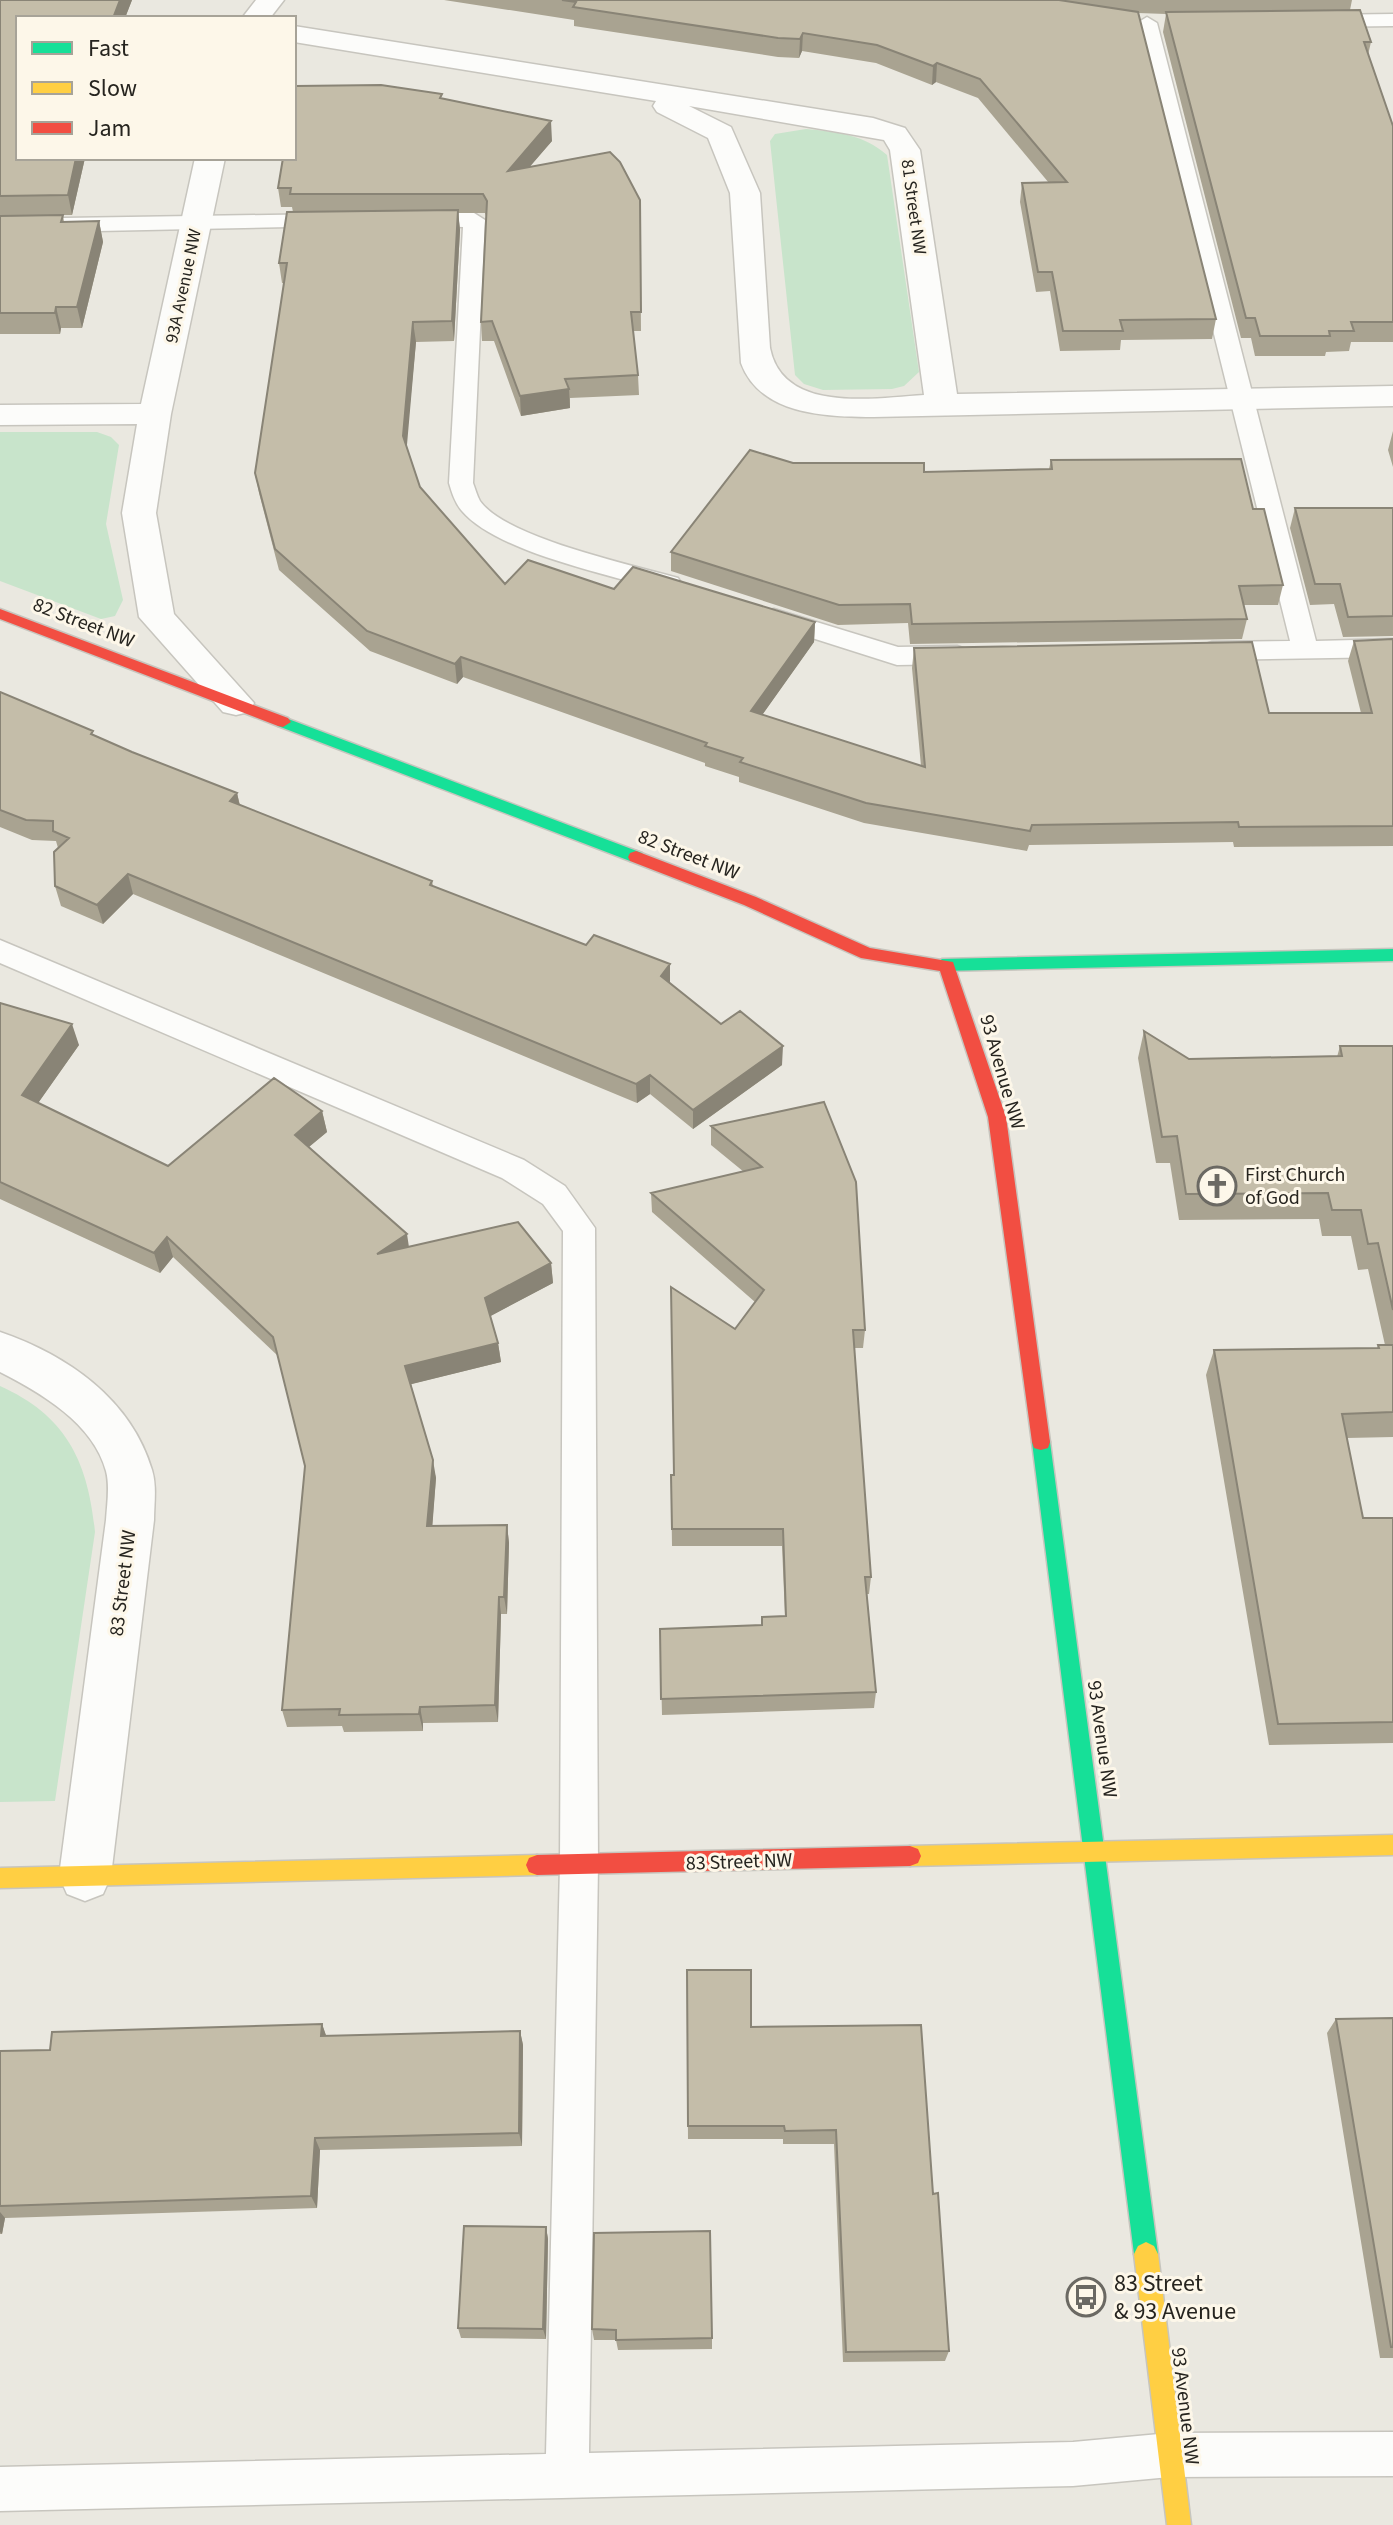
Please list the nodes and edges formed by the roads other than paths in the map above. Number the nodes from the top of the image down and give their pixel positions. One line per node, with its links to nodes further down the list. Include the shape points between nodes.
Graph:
1 (270, 0): 2 (street)
2 (258, 16)
3 (1393, 20): 4 (lane)
4 (1298, 21)
5 (1147, 22): 14 (lane)
6 (296, 34): 7 (street, 81 Street NW)
7 (631, 88): 15 (street, 81 Street NW, via 721,133 745,193 754,348 765,379 789,396 819,405); 15 (street, 81 Street NW, via 895,134 905,150)
8 (210, 160): 11 (street, 93A Avenue NW)
9 (348, 221): 11 (lane)
10 (395, 221): 18 (lane, via 474,220 461,483 470,505 517,536)
11 (197, 223): 12 (lane); 16 (street, 93A Avenue NW)
12 (0, 226)
13 (1393, 396): 14 (street, 81 Street NW)
14 (1242, 399): 15 (street, 81 Street NW); 22 (lane)
15 (942, 404)
16 (155, 414): 17 (street); 25 (street, 93A Avenue NW, via 139,513 157,617)
17 (0, 415)
18 (684, 589)
19 (745, 608): 24 (lane, via 897,656)
20 (0, 614): 25 (street, 82 Street NW)
21 (1393, 648): 22 (lane)
22 (1305, 650): 23 (lane)
23 (1195, 652)
24 (975, 655)
25 (236, 703): 28 (street, 82 Street NW, via 750,901 867,954)
26 (0, 951): 32 (lane, via 513,1169 554,1195 579,1228)
27 (1393, 955): 28 (street, 82 Street NW)
28 (947, 966): 31 (street, 93 Avenue NW, via 997,1117)
29 (0, 1351): 33 (street, 83 Street NW, via 49,1374 85,1400 113,1433 130,1472 130,1520)
30 (1393, 1845): 31 (street, 83 Street NW)
31 (1096, 1850): 32 (street, 83 Street NW); 36 (street, 93 Avenue NW)
32 (579, 1865): 33 (street, 83 Street NW); 37 (lane)
33 (85, 1876): 34 (street, 83 Street NW)
34 (0, 1878)
35 (1393, 2454): 36 (lane)
36 (1170, 2455): 37 (lane, via 1073,2464); 39 (street, 93 Avenue NW)
37 (567, 2476): 38 (lane)
38 (0, 2489)
39 (1179, 2525)

